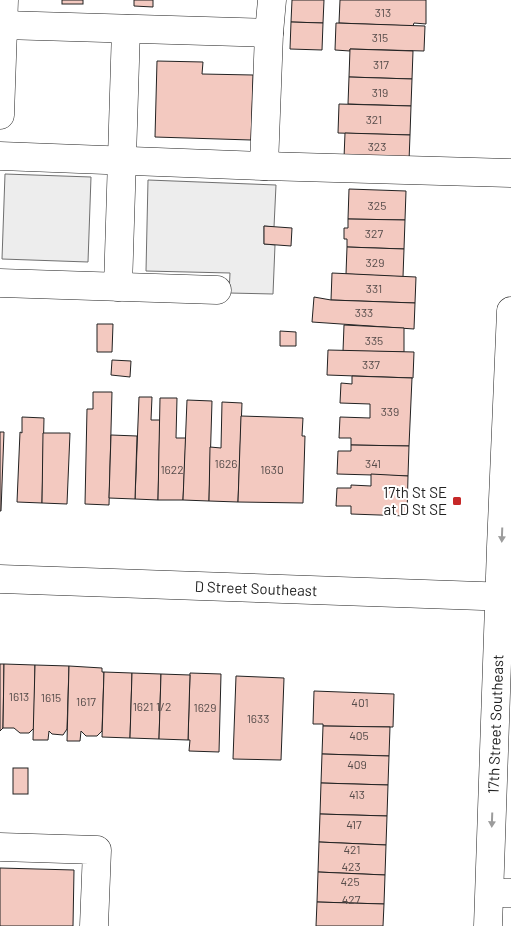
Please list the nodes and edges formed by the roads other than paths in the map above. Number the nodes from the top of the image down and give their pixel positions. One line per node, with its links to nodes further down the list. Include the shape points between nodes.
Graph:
1 (272, 0): 4 (main road)
2 (3, 12): 3 (main road); 5 (main road)
3 (126, 29): 4 (main road); 7 (main road)
4 (269, 33): 8 (main road)
5 (0, 115)
6 (0, 156): 7 (main road)
7 (122, 161): 8 (main road); 11 (main road)
8 (264, 166): 9 (main road)
9 (511, 173)
10 (0, 283): 11 (main road)
11 (118, 287): 12 (main road)
12 (217, 290)
13 (511, 311): 15 (main road, 17th Street Southeast, one-way to 15)
14 (0, 579): 15 (main road, D Street Southeast)
15 (505, 597): 17 (main road, 17th Street Southeast, one-way to 17)
16 (0, 847): 18 (main road, via 97,850)
17 (500, 893): 19 (main road, 17th Street Southeast)
18 (94, 926)
19 (488, 926)

